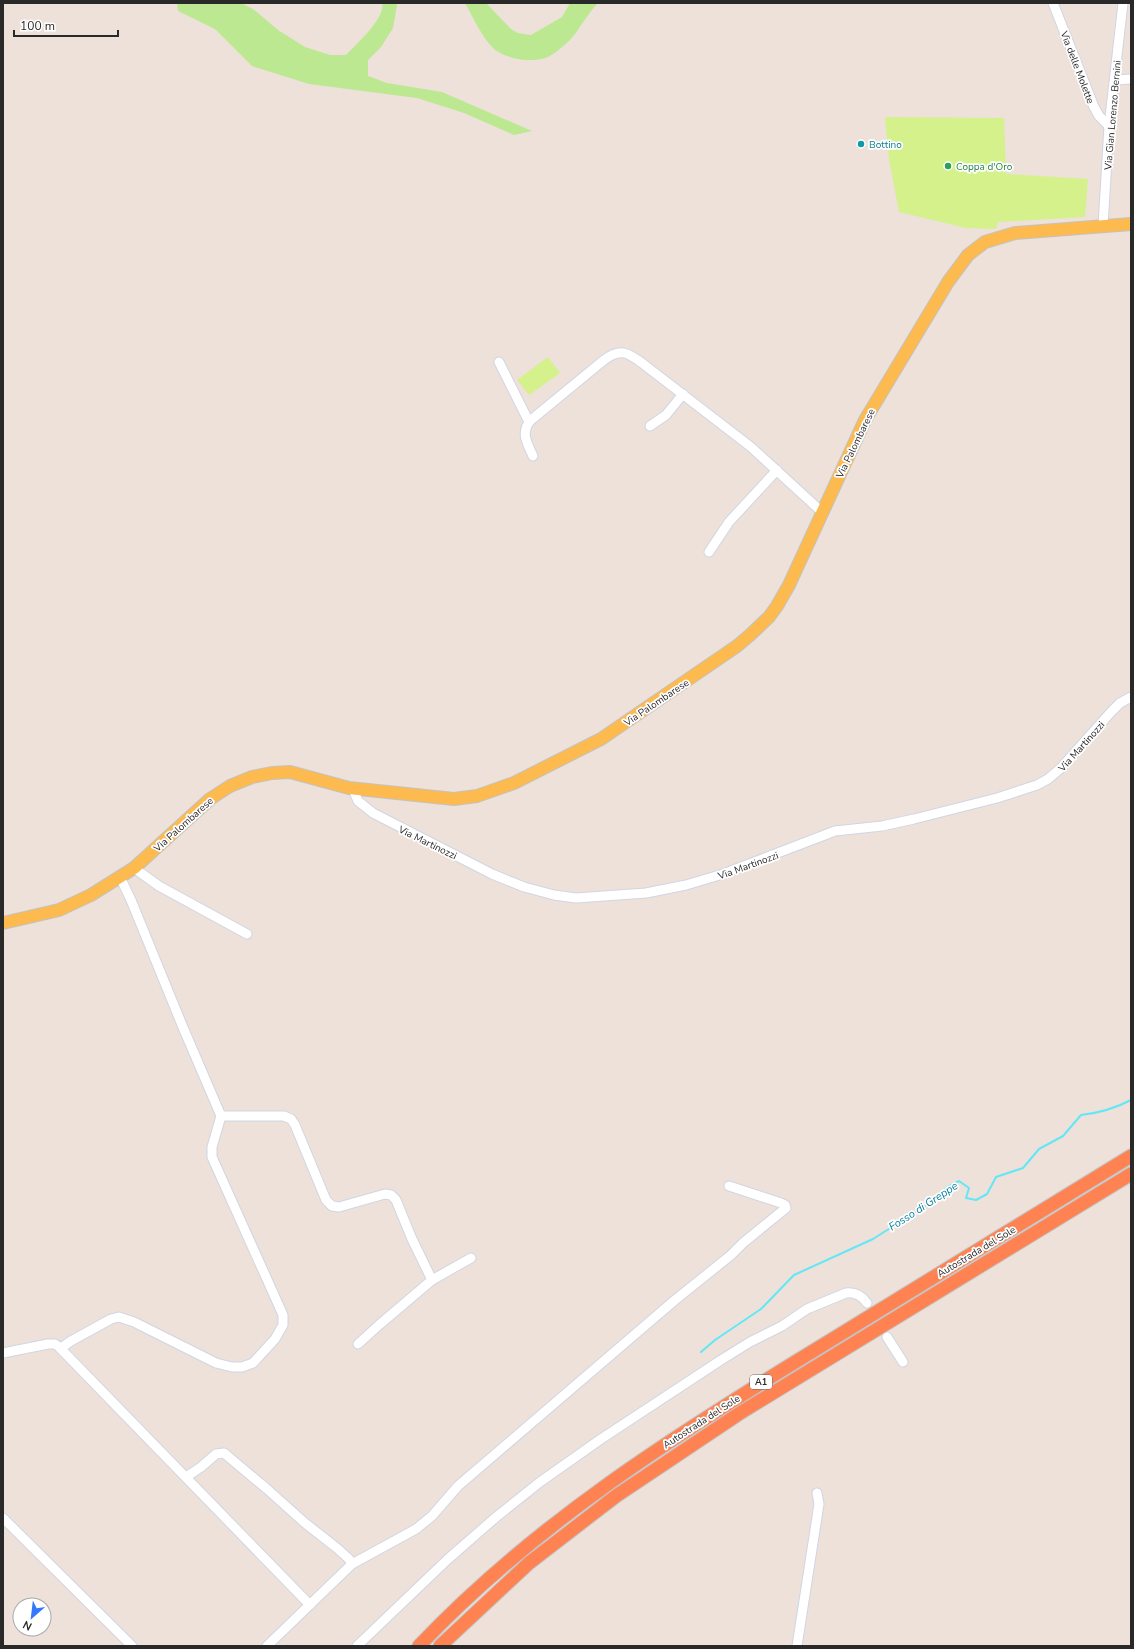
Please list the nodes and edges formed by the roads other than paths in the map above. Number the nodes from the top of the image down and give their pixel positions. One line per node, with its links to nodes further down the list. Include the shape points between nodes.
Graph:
1 (1053, 3): 5 (street, Via delle Molette, via 1094,107)
2 (1123, 3): 4 (street, Via Gian Lorenzo Bernini)
3 (1131, 79): 4 (street)
4 (1115, 80): 5 (street, Via Gian Lorenzo Bernini)
5 (1109, 126): 7 (street, Via Gian Lorenzo Bernini)
6 (1131, 224): 7 (main road, Via Palombarese)
7 (1103, 226): 14 (main road, Via Palombarese, via 1015,233 988,240 971,252 951,277 869,413)
8 (499, 362): 10 (street)
9 (683, 394): 10 (street, via 634,357 619,352 604,360); 11 (street, via 666,414); 13 (street)
10 (529, 422): 12 (street, via 525,436)
11 (650, 426)
12 (533, 456)
13 (777, 470): 14 (street); 15 (street, via 729,522)
14 (822, 512): 17 (main road, Via Palombarese, via 786,591 762,624 737,646 601,739 514,783 472,798 448,799)
15 (709, 552)
16 (1131, 697): 17 (street, Via Martinozzi, via 1111,712 1061,768 1037,785 914,819 835,831 716,877 686,886 646,893 573,898 513,884 373,813 358,801)
17 (353, 789): 18 (main road, Via Palombarese, via 297,773 268,773 248,778 206,802)
18 (134, 868): 19 (main road, Via Palombarese); 21 (street, via 155,883)
19 (120, 878): 20 (main road, Via Palombarese, via 66,908); 22 (street)
20 (3, 923)
21 (248, 934)
22 (220, 1116): 27 (street, via 284,1116 291,1119 326,1200 332,1206 339,1207 384,1194 393,1196); 31 (street, via 212,1145 212,1157 282,1316 283,1325 279,1334 253,1363 239,1368 216,1363 119,1317 111,1319)
23 (1131, 1156): 42 (highway, Autostrada del Sole / A1, via 728,1403 606,1484 518,1552)
24 (1131, 1174): 43 (highway, Autostrada del Sole / A1, via 740,1413 616,1496 529,1563)
25 (729, 1186): 37 (street, via 781,1202 786,1208 458,1486 423,1524 406,1536)
26 (471, 1258): 27 (street)
27 (432, 1280): 30 (street)
28 (867, 1303): 41 (street, via 850,1292 807,1309 721,1360 601,1439 540,1482 471,1538)
29 (887, 1337): 33 (street)
30 (358, 1344)
31 (61, 1348): 32 (street, via 55,1344 48,1344); 34 (street)
32 (3, 1353)
33 (903, 1362)
34 (186, 1477): 37 (street, via 222,1452 338,1549); 38 (street)
35 (817, 1493): 44 (street, via 819,1504)
36 (3, 1518): 39 (street)
37 (352, 1564): 38 (street)
38 (310, 1605): 40 (street)
39 (132, 1646)
40 (268, 1646)
41 (357, 1646)
42 (419, 1646)
43 (440, 1646)
44 (797, 1646)

